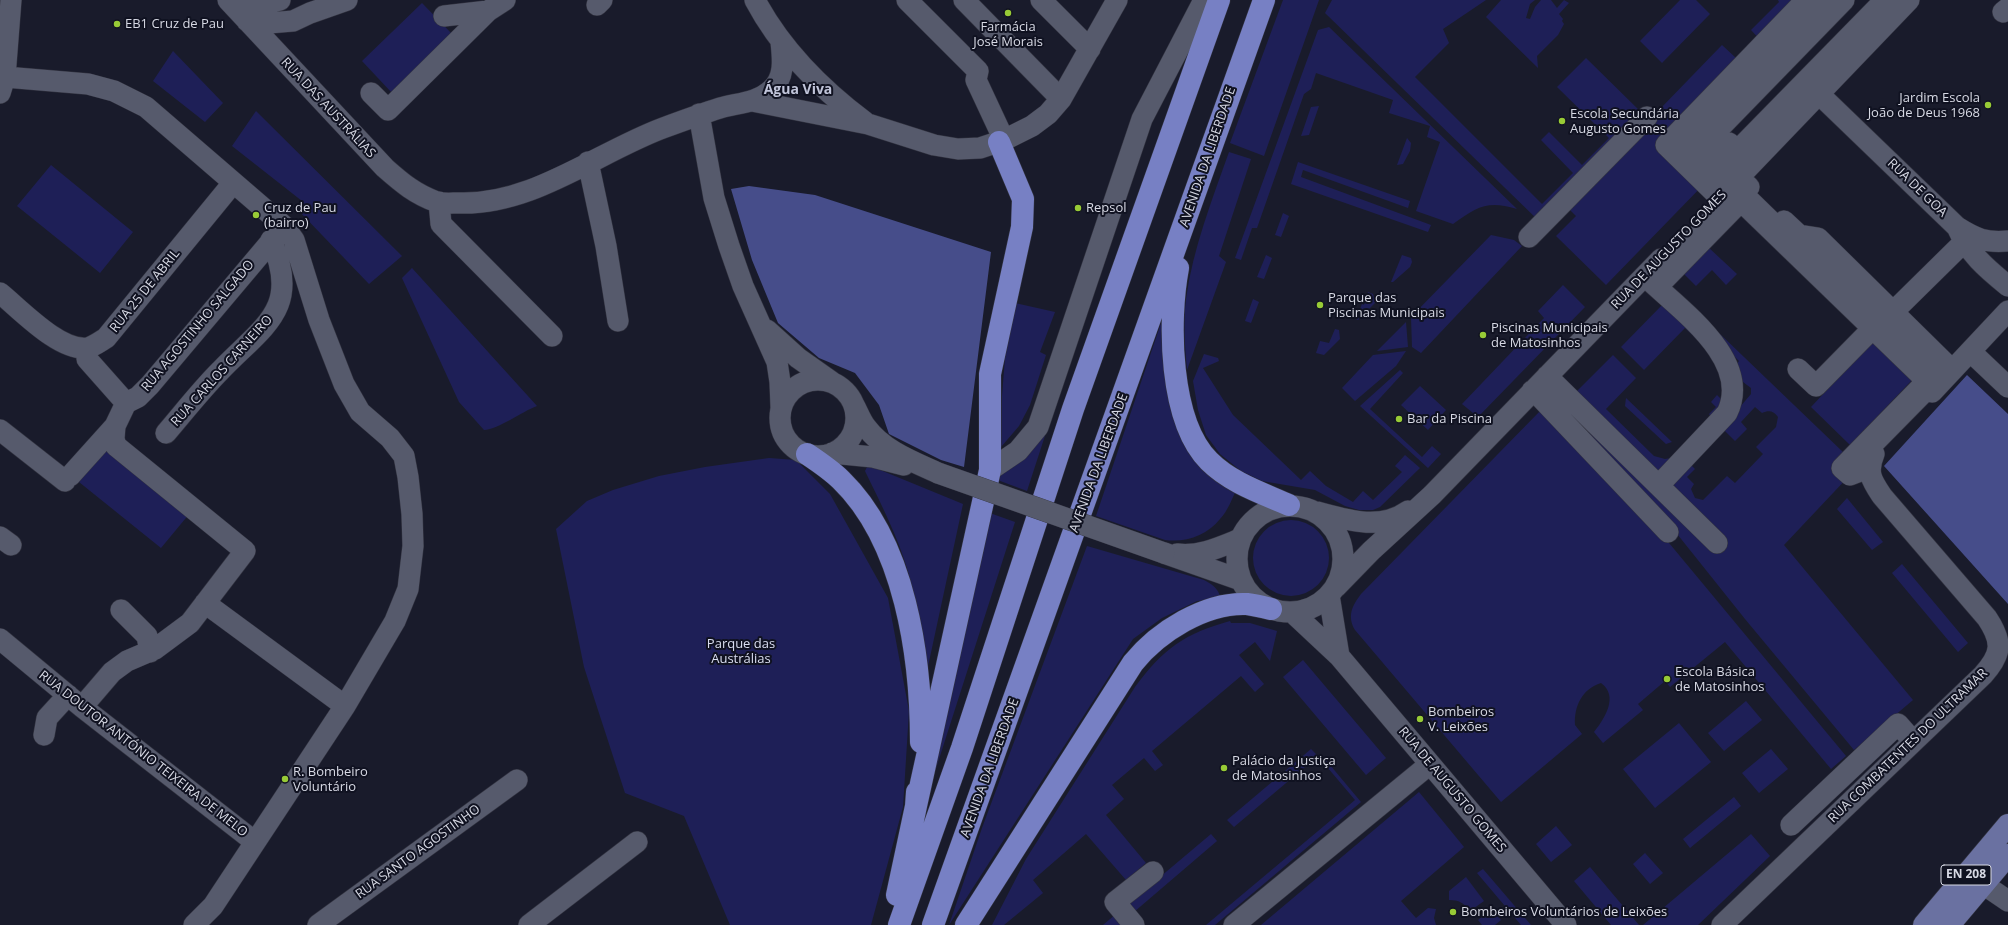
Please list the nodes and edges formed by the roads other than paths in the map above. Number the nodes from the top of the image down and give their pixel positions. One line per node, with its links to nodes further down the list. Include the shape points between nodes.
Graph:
1 (11, 0): 25 (street)
2 (228, 0): 22 (street, RUA DAS AUSTRÁLIAS)
3 (236, 0): 4 (street, via 260,4)
4 (280, 0)
5 (347, 0): 22 (street, via 293,21)
6 (755, 0): 23 (street)
7 (907, 0): 33 (street, via 978,71 976,80)
8 (964, 0): 28 (street)
9 (1041, 0): 24 (street)
10 (1117, 0): 24 (street)
11 (1204, 0): 67 (street, via 1142,119 1038,427 1018,451)
12 (1219, 0): 105 (highway, via 1073,409 962,748)
13 (1264, 0): 35 (highway, AVENIDA DA LIBERDADE)
14 (1806, 0): 15 (street, via 1666,145 1714,192 1724,182 1685,142)
15 (1823, 0)
16 (1844, 0): 36 (street, via 1704,144)
17 (1885, 0): 18 (street, via 1737,151 1729,143 1726,146 1725,150 1734,160 1743,160)
18 (1901, 0)
19 (1909, 0): 27 (street, RUA DE AUGUSTO GOMES)
20 (497, 5): 21 (street); 26 (street, via 388,110)
21 (444, 16)
22 (247, 21): 38 (street, RUA DAS AUSTRÁLIAS, via 385,168 410,190)
23 (781, 42): 29 (street, via 782,70 778,81 770,91); 32 (street, via 837,101)
24 (1090, 49): 28 (street)
25 (2, 85): 37 (street, RUA DOUTOR ANTÓNIO TEIXEIRA DE MELO, via 88,84 114,91 146,107)
26 (371, 93)
27 (1820, 94): 36 (street, RUA DE AUGUSTO GOMES); 40 (street, RUA DE GOA)
28 (1061, 99): 33 (street, via 1048,114 1032,126)
29 (752, 101): 30 (street, RUA DAS AUSTRÁLIAS); 32 (street)
30 (699, 114): 34 (street, RUA DAS AUSTRÁLIAS, via 654,131); 49 (street, via 718,212 743,286)
31 (1647, 117): 41 (street)
32 (868, 124): 33 (street, via 934,145 958,149 980,148)
33 (1002, 141): 67 (highway, via 1023,199 1022,220 990,374)
34 (588, 162): 38 (street, RUA DAS AUSTRÁLIAS, via 533,190 506,199 474,204); 48 (street, via 606,246)
35 (1200, 177): 71 (highway, via 1179,264 1174,306 1174,354 1183,410 1196,444 1209,461 1226,475); 106 (highway, AVENIDA DA LIBERDADE)
36 (1739, 177): 43 (street, RUA DE AUGUSTO GOMES); 47 (street, via 1799,235 1818,238)
37 (233, 182): 39 (street, RUA DOUTOR ANTÓNIO TEIXEIRA DE MELO); 51 (street, RUA 25 DE ABRIL, via 106,338)
38 (439, 202): 50 (street, via 442,224)
39 (277, 233): 59 (street, RUA AGOSTINHO SALGADO, via 150,385 138,397); 64 (street, RUA CARLOS CARNEIRO, via 283,285 275,313); 86 (street, RUA DOUTOR ANTÓNIO TEIXEIRA DE MELO, via 294,240 319,320 344,384 360,412 390,438 404,456 408,477 413,546 408,588 395,621)
40 (1960, 235): 42 (street, via 1992,242); 44 (street, RUA DE GOA, via 1983,266); 47 (street)
41 (1529, 237)
42 (2008, 241)
43 (1644, 276): 55 (street, RUA DE AUGUSTO GOMES); 69 (street, via 1710,339 1722,354 1734,390 1733,402 1727,413)
44 (2008, 286)
45 (0, 293): 51 (street, via 51,336 72,346)
46 (2008, 311): 52 (street, RUA COMBATENTES DO ULTRAMAR)
47 (1885, 319): 47 (street, via 1927,381 1842,468 1850,475 1863,470 1863,462 1870,447 1938,376 1934,362 1925,372 1882,330 1891,321); 47 (street, via 1878,308 1869,317 1740,191 1655,279 1660,284 1741,201); 53 (street, via 1816,386); 54 (street)
48 (618, 321)
49 (761, 324): 56 (street, via 798,358); 61 (street, via 776,362)
50 (552, 336)
51 (88, 348): 59 (street, via 87,359)
52 (1971, 352): 54 (street, RUA COMBATENTES DO ULTRAMAR); 57 (street)
53 (1798, 369)
54 (1953, 371): 88 (street, RUA COMBATENTES DO ULTRAMAR, via 1875,452 1870,464 1871,480 1987,618 1999,644 1994,663)
55 (1547, 376): 58 (street, RUA DE AUGUSTO GOMES); 69 (street)
56 (832, 383): 60 (street, via 841,387); 61 (street, via 820,380 807,381 796,386 787,395)
57 (2008, 387)
58 (1532, 391): 70 (street, RUA DE AUGUSTO GOMES); 73 (street)
59 (126, 403): 62 (street)
60 (853, 403): 65 (street, via 856,414 855,427 850,438); 68 (street, via 866,427 879,441 894,453)
61 (781, 407): 66 (street, via 780,423 783,434 789,443)
62 (115, 426): 63 (street, via 67,478); 79 (street, via 116,446 245,551)
63 (0, 430)
64 (166, 433)
65 (832, 453): 66 (street, via 820,456); 68 (street, via 873,457)
66 (807, 454): 91 (highway, via 828,469 853,493 893,561 911,627 918,671 921,753)
67 (990, 470): 91 (highway)
68 (938, 473): 76 (street, bridge)
69 (1659, 486): 75 (street)
70 (1432, 495): 72 (street, RUA DE AUGUSTO GOMES, via 1401,516 1386,521 1357,523); 78 (street, RUA DE AUGUSTO GOMES)
71 (1289, 505): 72 (street); 74 (street, via 1259,515)
72 (1316, 512): 78 (street, via 1329,522 1339,537 1344,554 1342,571)
73 (1668, 532)
74 (1240, 539): 76 (street, via 1203,552 1184,555); 77 (street, via 1236,553)
75 (1717, 543)
76 (1164, 553): 77 (street)
77 (1241, 580): 81 (street, via 1258,602)
78 (1332, 591): 81 (street, via 1318,604 1306,610); 84 (street)
79 (205, 604): 83 (street, via 190,623); 86 (street)
80 (121, 610): 83 (street, via 147,636)
81 (1281, 611): 84 (street, RUA DE AUGUSTO GOMES); 107 (highway, via 1247,604 1202,613 1171,628 1144,649)
82 (0, 639): 85 (street, RUA DOUTOR ANTÓNIO TEIXEIRA DE MELO)
83 (150, 652): 85 (street, via 127,661)
84 (1339, 656): 89 (street, RUA DE AUGUSTO GOMES)
85 (75, 701): 87 (street, via 47,718); 94 (street, RUA DOUTOR ANTÓNIO TEIXEIRA DE MELO)
86 (345, 706): 94 (street, RUA DOUTOR ANTÓNIO TEIXEIRA DE MELO)
87 (44, 735)
88 (1913, 740): 92 (street, via 1898,724); 110 (street, RUA COMBATENTES DO ULTRAMAR)
89 (1430, 764): 100 (street); 109 (street, RUA DE AUGUSTO GOMES)
90 (517, 780): 102 (street, RUA SANTO AGOSTINHO)
91 (916, 806): 104 (highway)
92 (1791, 825)
93 (2008, 825): 111 (main road, EN 208)
94 (255, 842): 101 (street, via 213,906)
95 (637, 842): 103 (street)
96 (2007, 859): 98 (main road, EN 208)
97 (1153, 872): 108 (street, via 1115,902)
98 (1983, 884): 99 (street); 112 (main road, EN 208)
99 (2008, 901)
100 (1239, 923)
101 (194, 925)
102 (318, 925)
103 (529, 925)
104 (889, 925)
105 (899, 925)
106 (933, 925)
107 (966, 925)
108 (1134, 925)
109 (1566, 925)
110 (1722, 925)
111 (1924, 925)
112 (1949, 925)

